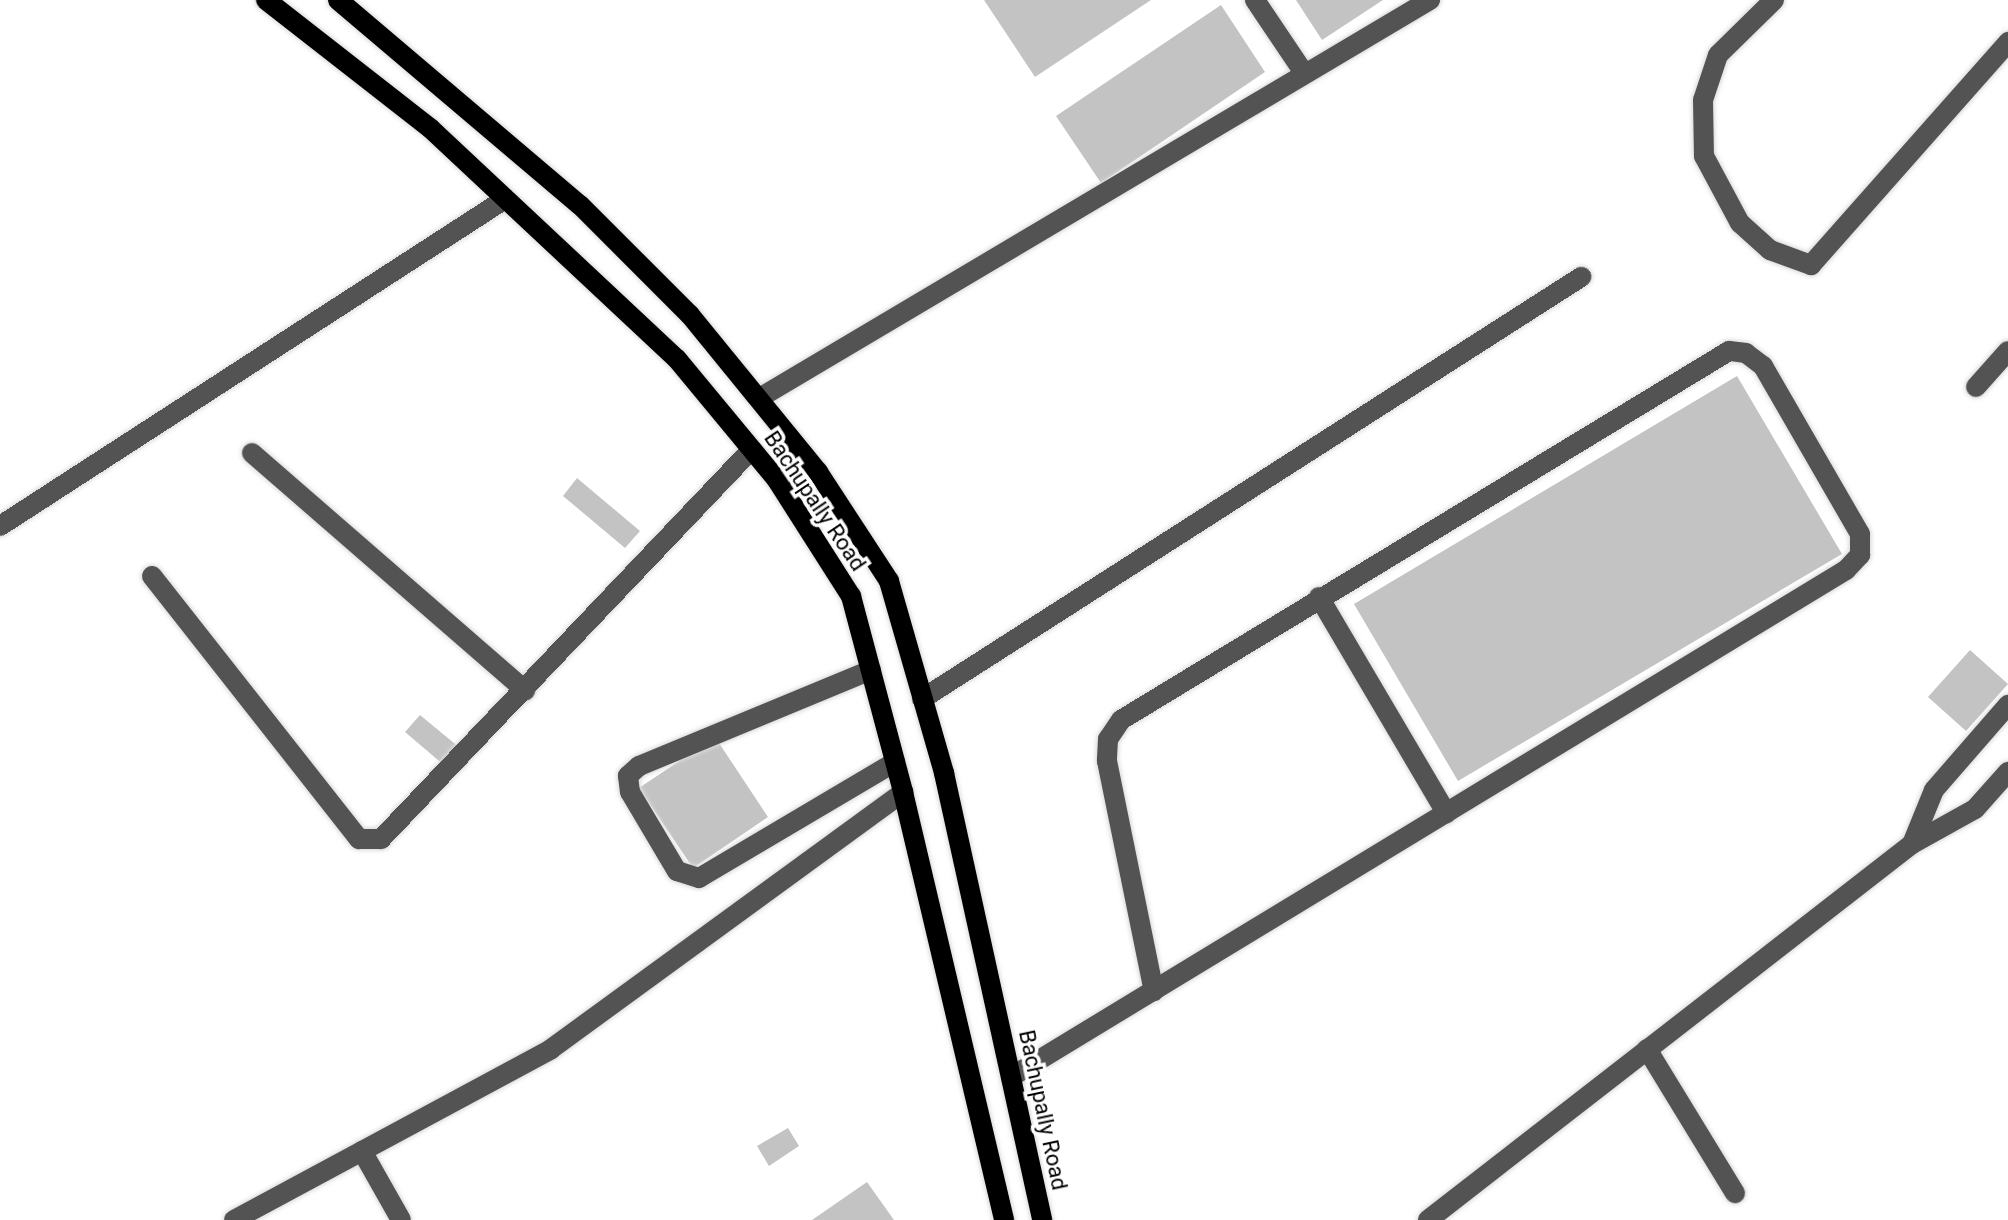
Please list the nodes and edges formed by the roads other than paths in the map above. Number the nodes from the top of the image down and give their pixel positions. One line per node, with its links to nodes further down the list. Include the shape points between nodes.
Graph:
1 (266, 0): 8 (main road, Bachupally Road, via 430,128)
2 (338, 0): 12 (main road, Bachupally Road, via 580,205 690,315)
3 (1255, 0): 7 (street)
4 (1430, 0): 7 (street)
5 (1774, 0): 6 (street, via 1718,55 1703,100 1704,156 1740,223 1770,250 1811,265)
6 (2008, 42)
7 (1304, 73): 12 (street)
8 (505, 199): 13 (main road, Bachupally Road, via 677,359); 15 (street)
9 (1581, 277): 20 (street)
10 (2008, 351): 11 (street)
11 (1976, 387)
12 (761, 397): 20 (main road, Bachupally Road, via 889,581)
13 (752, 449): 18 (main road, Bachupally Road, via 851,596); 19 (street)
14 (252, 453): 19 (street)
15 (0, 526)
16 (152, 576): 19 (street, via 359,839 381,839)
17 (1319, 597): 25 (street); 25 (street, via 1729,351 1746,353 1774,380 1860,534 1860,555 1846,570); 27 (street, via 1134,709 1108,739 1113,802)
18 (871, 670): 22 (main road, Bachupally Road); 22 (street, via 639,766 628,776 630,792 677,871 699,878)
19 (525, 690)
20 (922, 699): 29 (main road, Bachupally Road)
21 (2008, 705): 26 (street, via 1934,790)
22 (895, 762): 24 (main road, Bachupally Road)
23 (2008, 772): 26 (street, via 1975,809)
24 (903, 792): 30 (street, via 551,1049); 34 (main road, Bachupally Road)
25 (1446, 813): 27 (street)
26 (1912, 844): 28 (street)
27 (1154, 991): 29 (street)
28 (1647, 1049): 31 (street); 36 (street)
29 (1011, 1077): 35 (main road, Bachupally Road)
30 (362, 1151): 32 (street); 33 (street)
31 (1735, 1193)
32 (234, 1220)
33 (401, 1220)
34 (1004, 1220)
35 (1042, 1220)
36 (1428, 1220)

